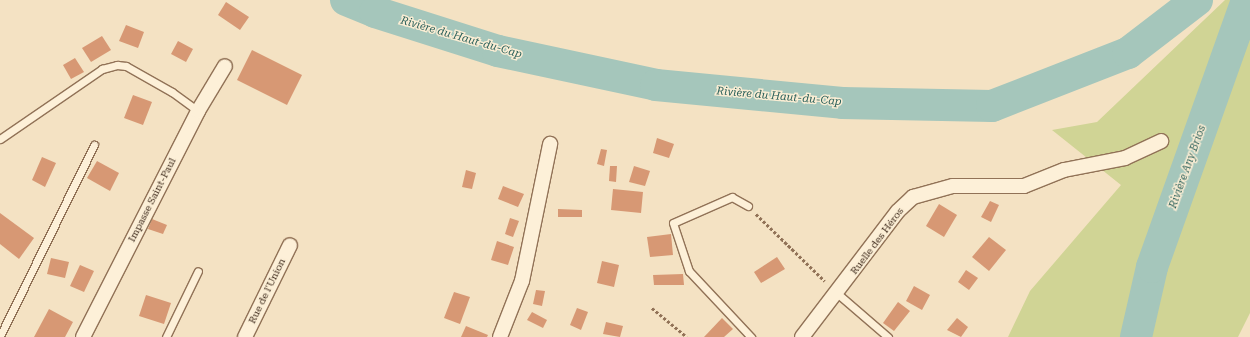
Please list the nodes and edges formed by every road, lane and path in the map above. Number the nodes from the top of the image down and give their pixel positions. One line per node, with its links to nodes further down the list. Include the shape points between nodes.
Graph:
1 (225, 66): 2 (street, Impasse Saint-Paul)
2 (198, 111): 3 (lane, via 172,92 126,66 117,65 102,69); 13 (street, Impasse Saint-Paul)
3 (0, 139)
4 (1161, 141): 10 (street, Ruelle des Héros, via 1124,158 1064,170 1024,186 953,186 913,197 898,211)
5 (550, 144): 16 (street, via 522,281)
6 (94, 145): 12 (lane)
7 (748, 206): 10 (path); 18 (lane, via 732,197 674,223 688,271)
8 (290, 245): 15 (street, Rue de l'Union)
9 (198, 271): 14 (lane)
10 (838, 294): 19 (street, Ruelle des Héros); 20 (lane)
11 (652, 308): 17 (path)
12 (0, 336)
13 (83, 337)
14 (166, 337)
15 (245, 337)
16 (500, 337)
17 (687, 337)
18 (751, 337)
19 (802, 337)
20 (888, 337)

